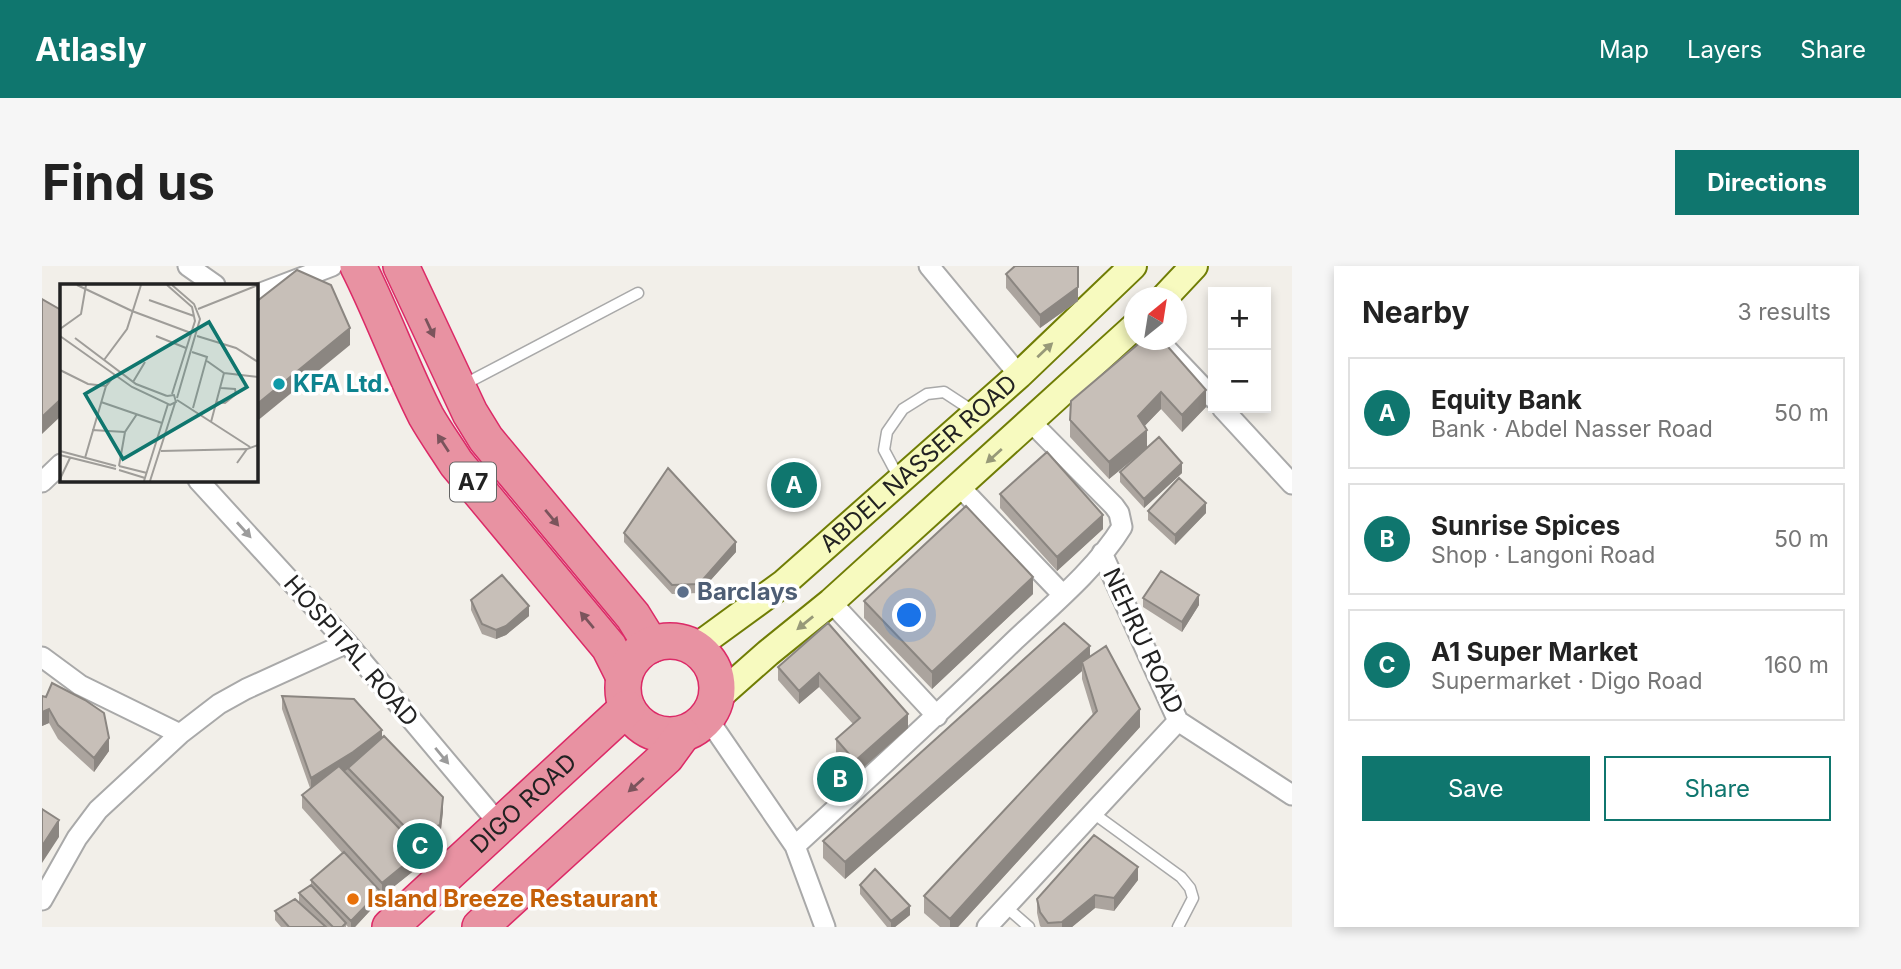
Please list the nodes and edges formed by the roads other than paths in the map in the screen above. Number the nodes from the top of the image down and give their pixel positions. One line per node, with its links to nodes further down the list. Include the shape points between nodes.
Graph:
1 (188, 266): 8 (street)
2 (332, 266): 11 (street)
3 (358, 266): 33 (highway, A7, one-way to 3, via 609,647 439,437)
4 (401, 266): 15 (highway, A7, one-way to 15)
5 (929, 266): 14 (street)
6 (1194, 266): 9 (main road)
7 (1119, 271): 14 (main road, ABDEL NASSER ROAD, one-way to 7)
8 (214, 284)
9 (1174, 287)
10 (638, 293): 15 (lane)
11 (257, 295)
12 (1124, 337): 19 (main road, ABDEL NASSER ROAD)
13 (1167, 350): 16 (street)
14 (1019, 375): 17 (main road, ABDEL NASSER ROAD)
15 (459, 387): 30 (highway, A7, one-way to 30, via 486,439 633,616)
16 (1208, 393)
17 (976, 413): 21 (main road, ABDEL NASSER ROAD); 21 (lane, via 944,392 928,394 904,409 887,432 884,450)
18 (1227, 413): 24 (street)
19 (1031, 422): 25 (main road, ABDEL NASSER ROAD, one-way to 25); 26 (street, via 1119,513 1122,527)
20 (60, 465): 23 (street)
21 (900, 480): 31 (main road, ABDEL NASSER ROAD, via 764,600)
22 (199, 481): 29 (street, HOSPITAL ROAD, one-way to 29)
23 (42, 482)
24 (1292, 484)
25 (960, 487): 27 (street); 28 (main road, ABDEL NASSER ROAD)
26 (1102, 553): 27 (street); 36 (street, NEHRU ROAD)
27 (1063, 595): 34 (street)
28 (831, 602): 34 (street); 35 (main road, ABDEL NASSER ROAD, one-way to 35, via 768,653)
29 (347, 643): 37 (street, via 228,699); 40 (street, HOSPITAL ROAD, one-way to 40)
30 (651, 645): 31 (highway, via 681,642); 33 (highway, via 629,663)
31 (695, 648): 35 (highway, via 709,661 717,679)
32 (42, 657): 37 (street, via 80,685)
33 (625, 692): 35 (highway, via 636,722 650,732 666,736); 40 (highway, DIGO ROAD)
34 (937, 716): 41 (street)
35 (702, 717): 41 (street); 45 (highway, one-way to 45, via 666,757)
36 (1178, 720): 38 (street, NEHRU ROAD); 39 (street)
37 (180, 734): 42 (street, via 88,821)
38 (1292, 796)
39 (1093, 813): 43 (street); 49 (lane, via 1190,888 1193,898)
40 (500, 825): 44 (highway, DIGO ROAD)
41 (795, 846): 46 (street)
42 (42, 900)
43 (1006, 907): 47 (street); 48 (lane)
44 (390, 927)
45 (480, 927)
46 (825, 927)
47 (988, 927)
48 (1028, 927)
49 (1178, 927)

